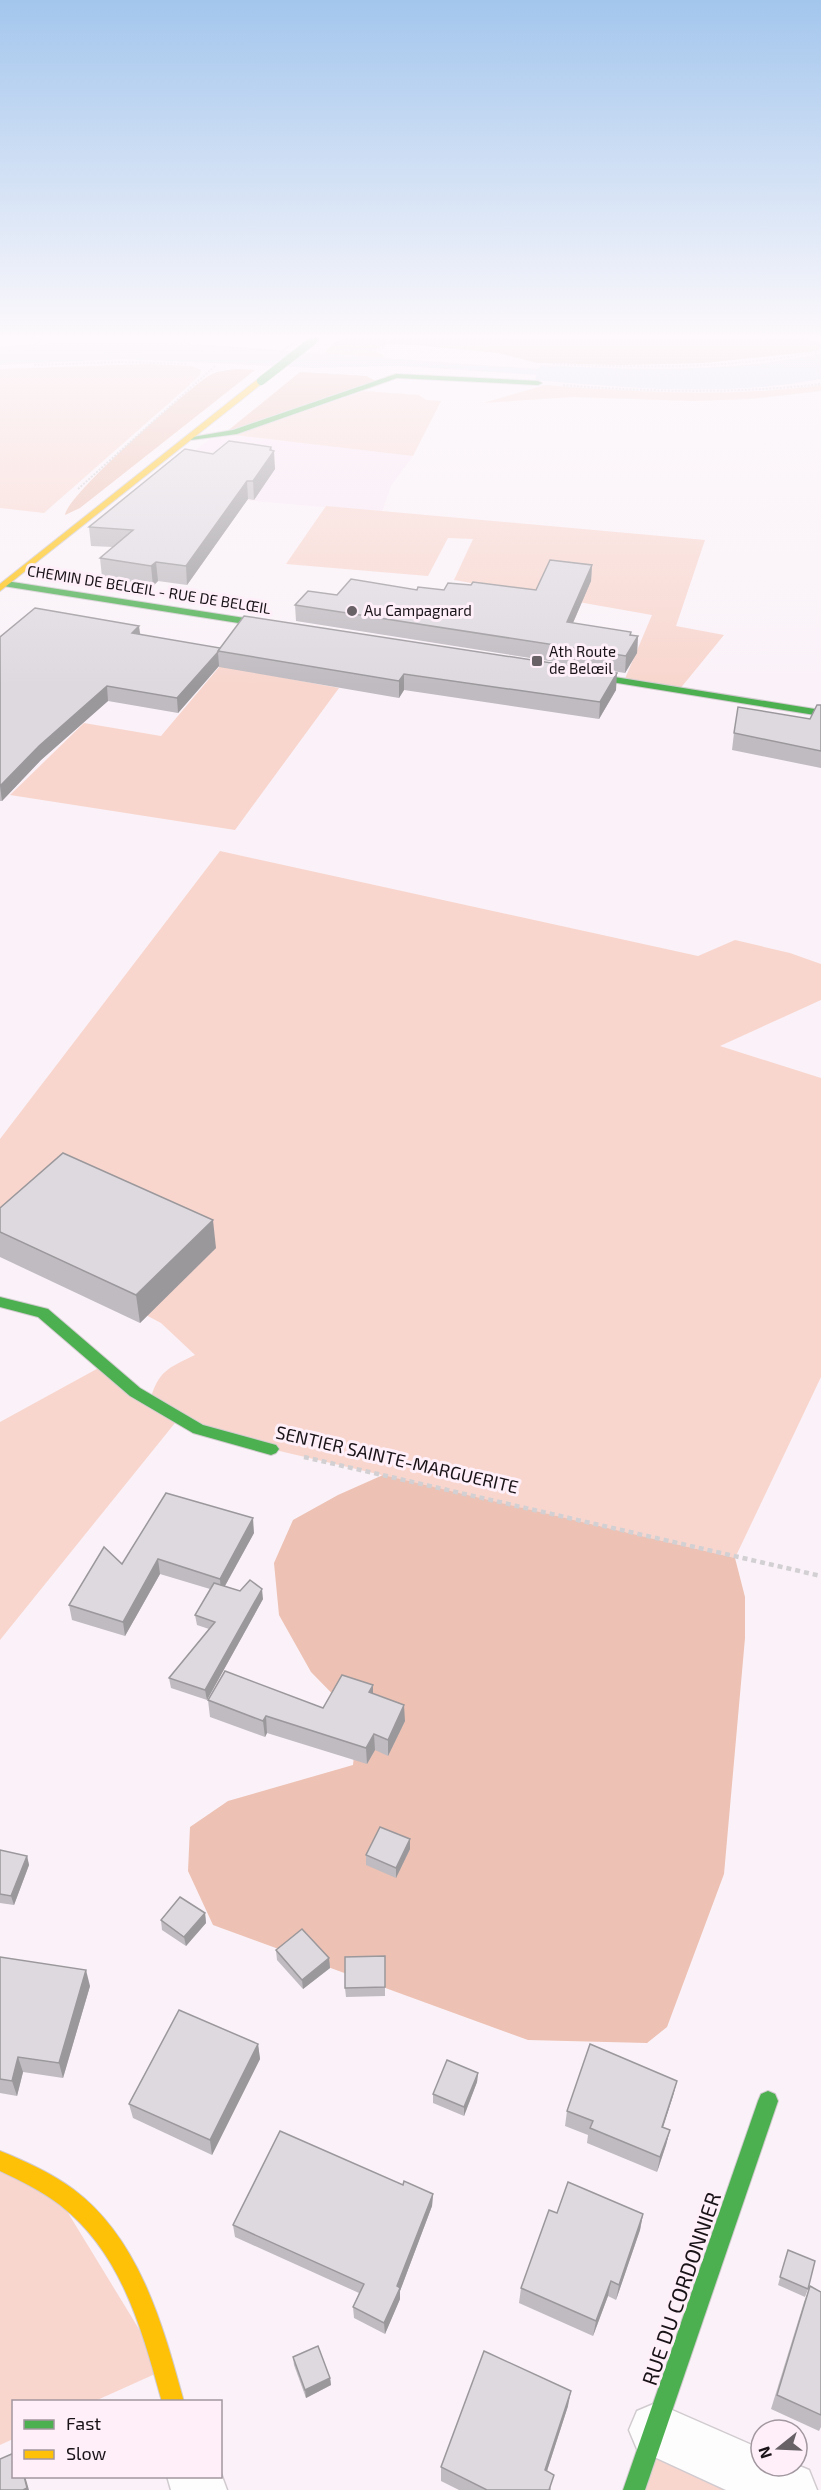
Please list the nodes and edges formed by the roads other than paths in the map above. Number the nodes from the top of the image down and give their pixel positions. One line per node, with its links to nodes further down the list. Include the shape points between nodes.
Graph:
1 (168, 455): 2 (street)
2 (2, 588): 3 (street, CHEMIN DE BELŒIL - RUE DE BELŒIL)
3 (298, 630)
4 (554, 670): 5 (street)
5 (821, 713)
6 (0, 1302): 7 (street, SENTIER SAINTE-MARGUERITE, via 43,1313 135,1392 198,1428)
7 (271, 1449)
8 (768, 2101): 11 (street, RUE DU CORDONNIER)
9 (0, 2162): 10 (street, via 51,2185 92,2218 122,2256 146,2307)
10 (172, 2400)
11 (656, 2430): 12 (street, RUE DU CORDONNIER); 13 (street)
12 (634, 2490)
13 (789, 2490)

